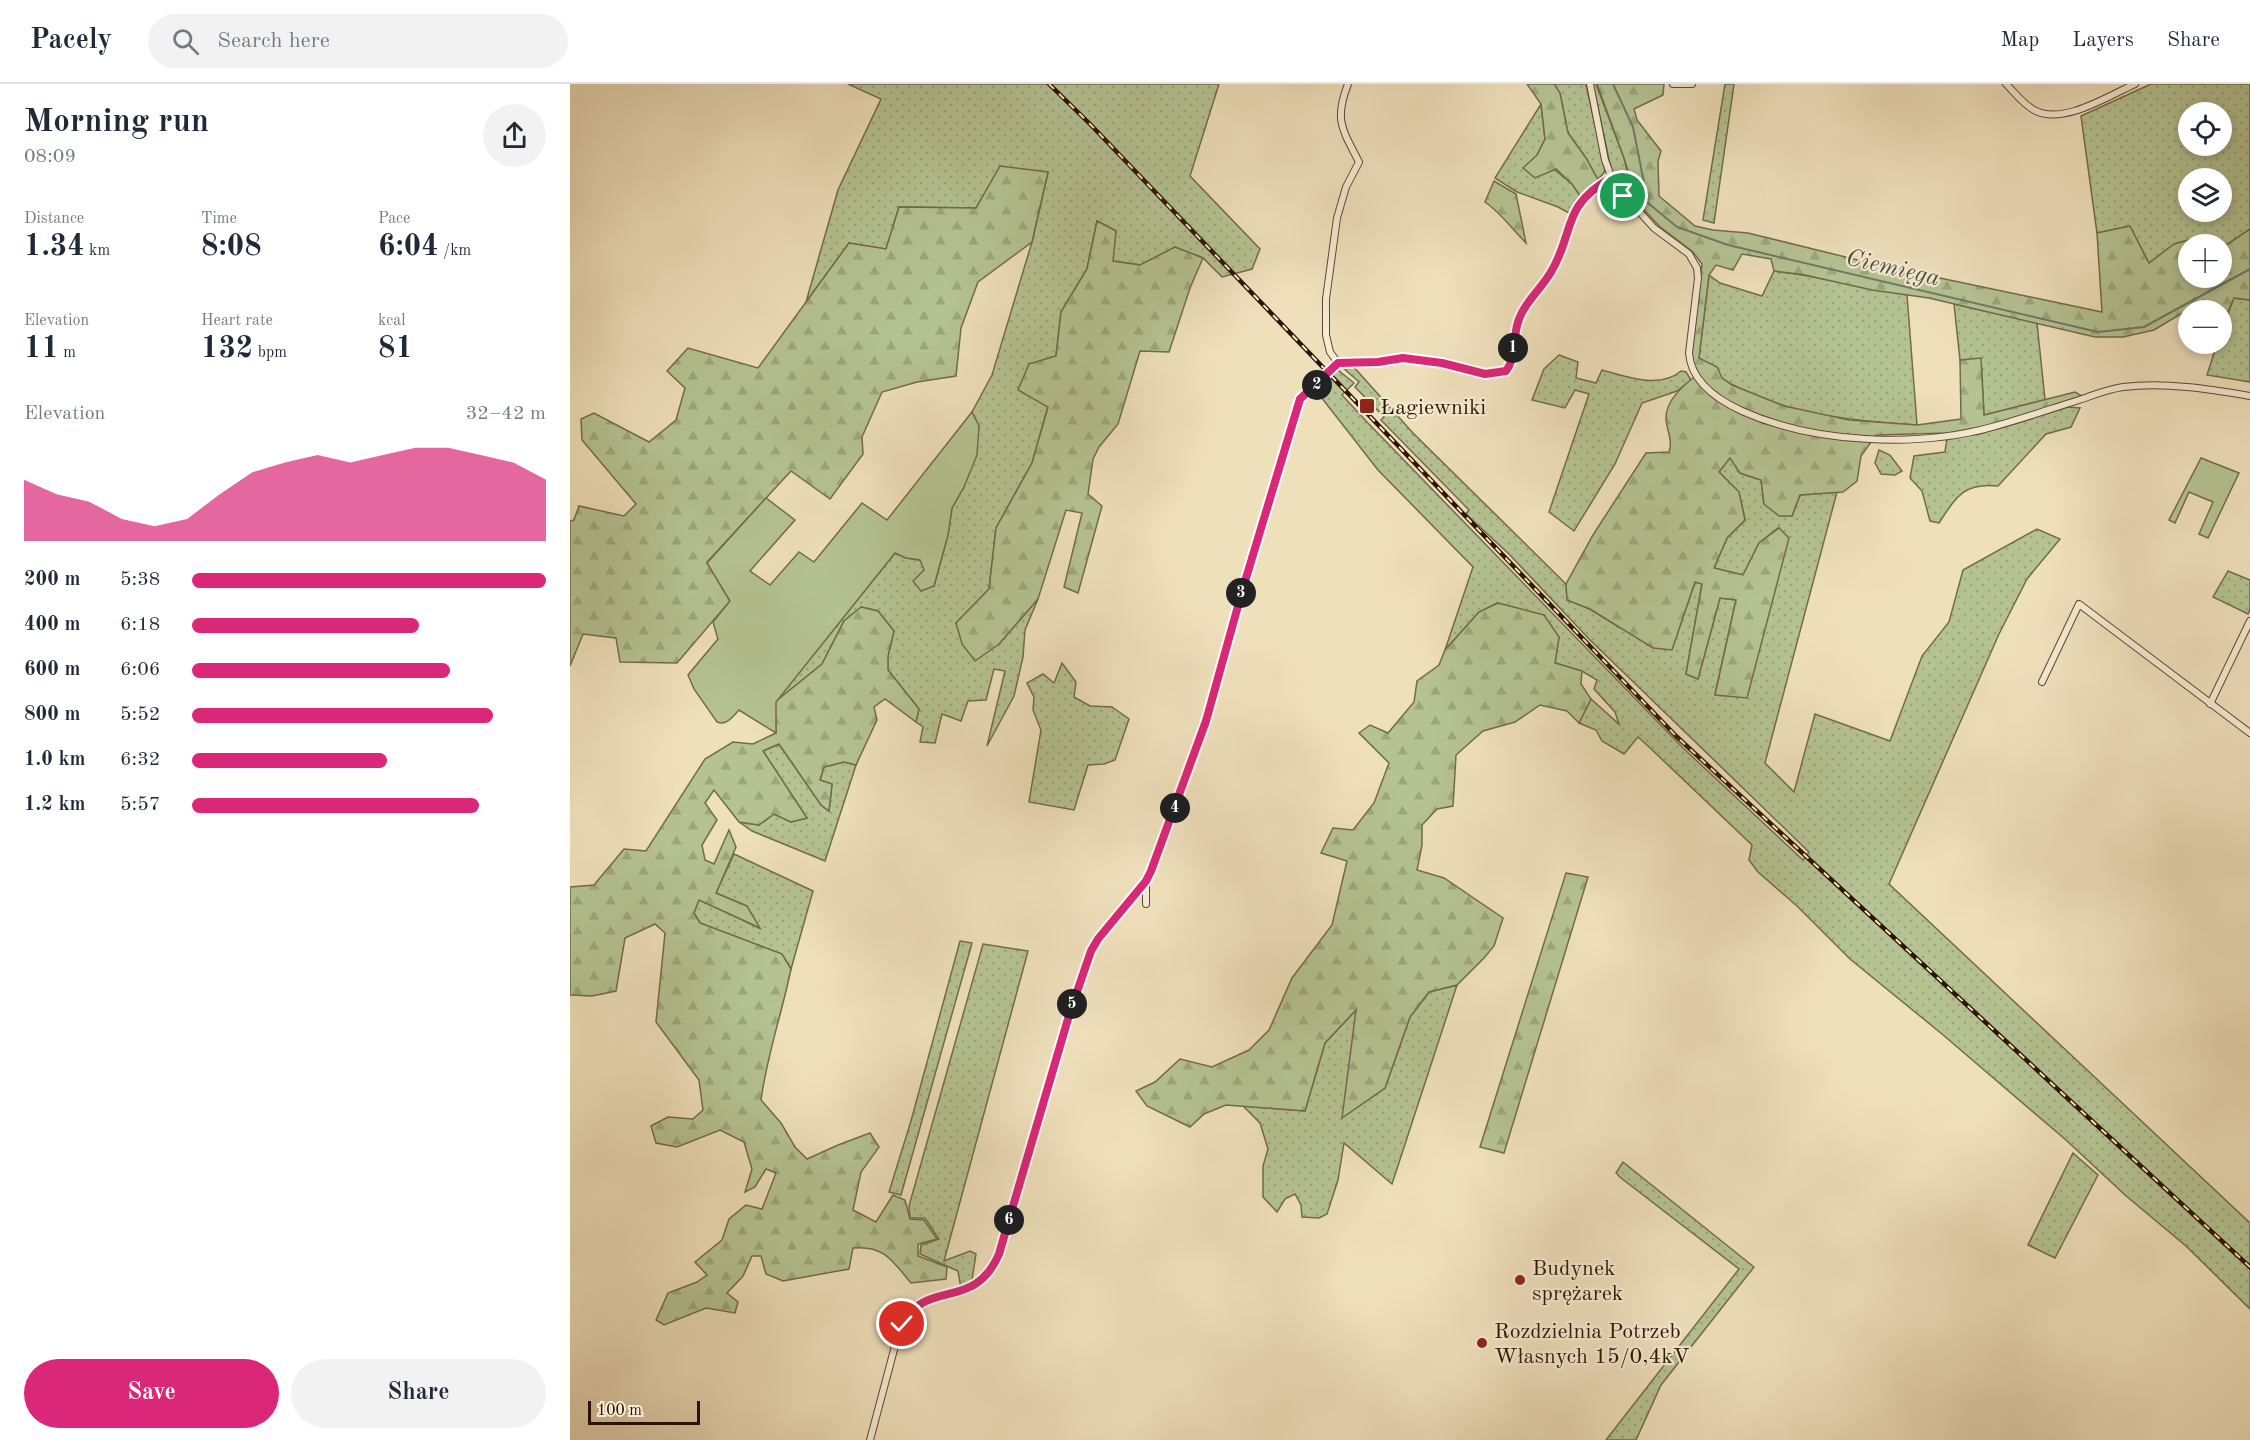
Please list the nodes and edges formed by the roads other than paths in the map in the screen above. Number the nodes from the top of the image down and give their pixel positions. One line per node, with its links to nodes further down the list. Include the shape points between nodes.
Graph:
1 (1348, 84): 8 (street, via 1340,118 1359,162 1337,218 1325,322 1328,344)
2 (1590, 84): 7 (street)
3 (1673, 84): 4 (street)
4 (1692, 84)
5 (2006, 84): 6 (street, via 2029,106 2051,116 2069,113)
6 (2135, 84)
7 (1611, 178): 8 (street, via 1591,191 1575,209 1555,265 1518,320 1506,371 1485,374 1403,358); 9 (street, via 1641,216 1695,263 1698,278 1689,353 1696,375 1721,399 1767,421 1849,437 1916,438 1977,431 2120,388 2164,386)
8 (1338, 363): 14 (street, via 1300,399 1206,721)
9 (2250, 396)
10 (2250, 621): 12 (street)
11 (2042, 682): 12 (street, via 2079,604)
12 (2210, 704): 13 (street)
13 (2250, 733)
14 (1146, 881): 15 (street); 16 (street, via 1091,951 996,1262 972,1288 924,1301 906,1317)
15 (1146, 904)
16 (870, 1440)

